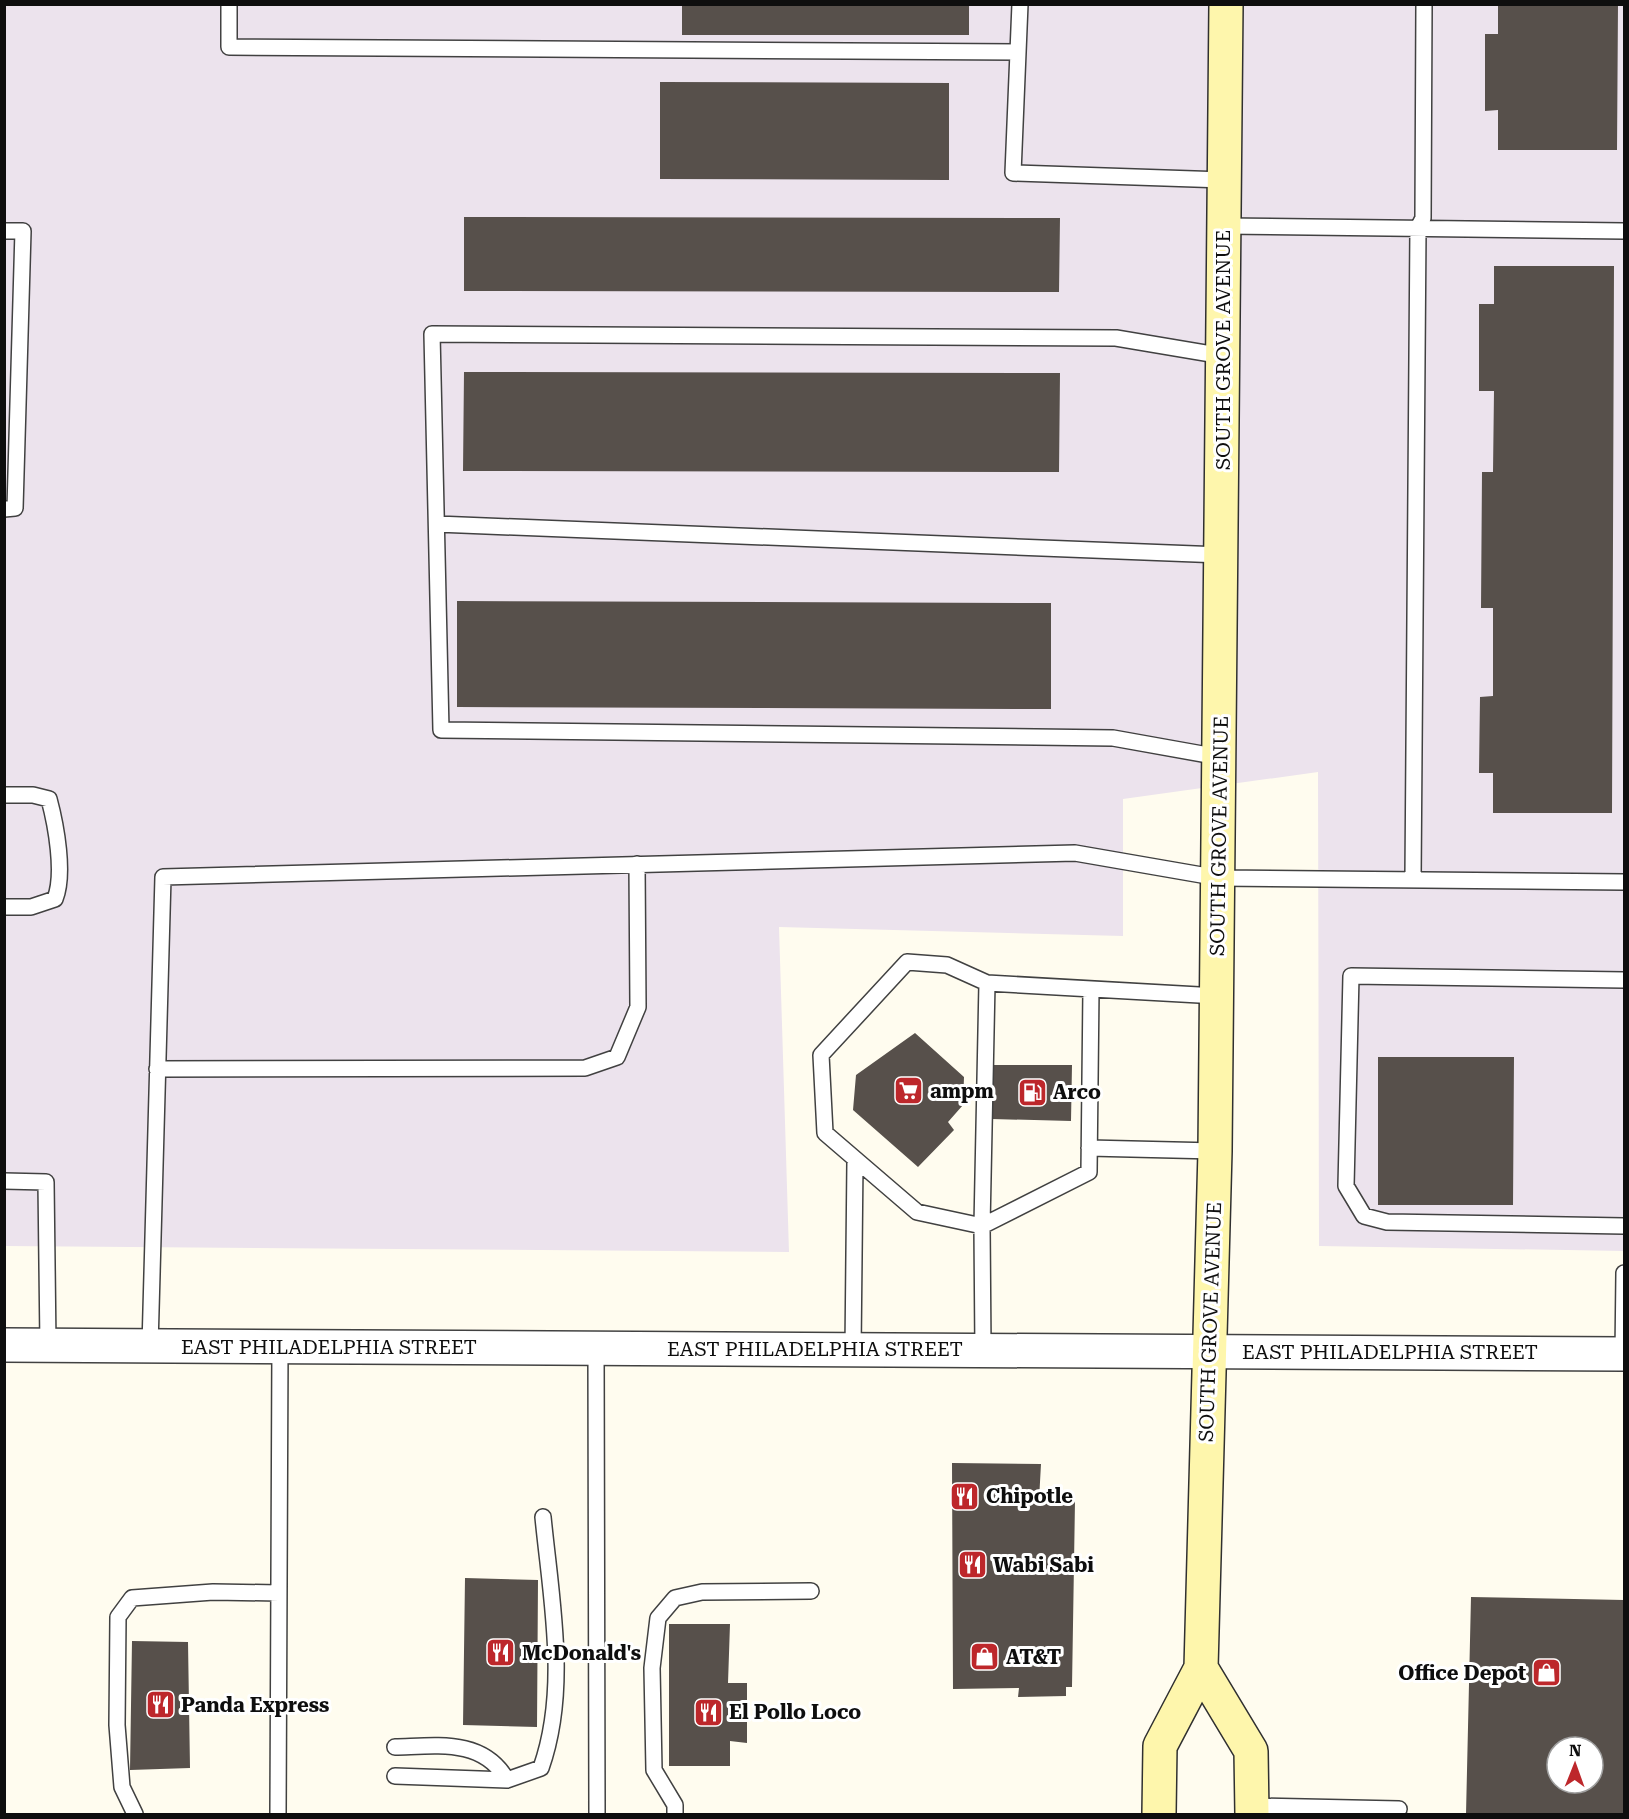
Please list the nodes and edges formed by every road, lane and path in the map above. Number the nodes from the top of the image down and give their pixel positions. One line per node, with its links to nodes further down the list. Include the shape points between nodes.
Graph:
1 (229, 4): 5 (lane, via 230,47)
2 (1020, 4): 5 (lane)
3 (1226, 4): 6 (main road, SOUTH GROVE AVENUE)
4 (1424, 4): 8 (lane, via 1423,218)
5 (1018, 52): 6 (lane, via 1013,174)
6 (1224, 180): 7 (main road, SOUTH GROVE AVENUE)
7 (1224, 226): 8 (lane); 11 (main road, SOUTH GROVE AVENUE)
8 (1419, 228): 10 (lane); 19 (lane)
9 (4, 231): 12 (lane, via 23,231 15,508)
10 (1624, 231)
11 (1222, 356): 13 (lane, via 1116,338 432,334); 14 (main road, SOUTH GROVE AVENUE)
12 (4, 509)
13 (436, 524): 14 (lane); 15 (lane, via 441,730 1113,738)
14 (1221, 555): 15 (main road, SOUTH GROVE AVENUE)
15 (1219, 758): 18 (main road, SOUTH GROVE AVENUE)
16 (4, 795): 21 (lane, via 49,799 56,825 59,889 55,899 31,907)
17 (637, 864): 18 (lane, via 1075,853); 26 (lane, via 638,1007 617,1057 585,1068); 26 (lane, via 163,876)
18 (1219, 878): 19 (lane); 25 (main road, SOUTH GROVE AVENUE)
19 (1413, 879): 20 (lane)
20 (1624, 882)
21 (4, 906)
22 (1624, 980): 32 (lane, via 1351,976 1346,1186 1364,1216 1387,1222)
23 (987, 983): 24 (lane); 29 (lane, via 947,965 907,962 821,1055 825,1132); 31 (lane)
24 (1091, 988): 25 (lane); 27 (lane)
25 (1217, 996): 28 (main road, SOUTH GROVE AVENUE)
26 (157, 1069): 36 (lane)
27 (1089, 1148): 28 (lane); 31 (lane, via 1089,1172)
28 (1215, 1151): 41 (main road, SOUTH GROVE AVENUE)
29 (855, 1161): 31 (lane, via 916,1212); 39 (lane)
30 (4, 1181): 35 (lane, via 46,1182)
31 (982, 1226): 40 (lane)
32 (1624, 1226)
33 (1624, 1273): 42 (lane)
34 (4, 1345): 35 (street, EAST PHILADELPHIA STREET)
35 (48, 1346): 36 (street, EAST PHILADELPHIA STREET)
36 (150, 1346): 37 (street, EAST PHILADELPHIA STREET)
37 (280, 1346): 38 (street, EAST PHILADELPHIA STREET); 45 (lane)
38 (596, 1348): 39 (street, EAST PHILADELPHIA STREET); 54 (lane)
39 (853, 1350): 40 (street, EAST PHILADELPHIA STREET)
40 (983, 1350): 41 (street, EAST PHILADELPHIA STREET)
41 (1209, 1351): 42 (street, EAST PHILADELPHIA STREET); 46 (main road, SOUTH GROVE AVENUE)
42 (1624, 1354)
43 (543, 1517): 49 (lane, via 556,1672 551,1740 541,1768)
44 (810, 1591): 55 (lane, via 702,1592 675,1598 658,1618 652,1668 654,1770 675,1805)
45 (279, 1593): 52 (lane, via 213,1592 132,1598 118,1617 117,1725 122,1787); 53 (lane)
46 (1201, 1668): 51 (main road, via 1251,1751); 56 (main road, SOUTH GROVE AVENUE, via 1160,1746)
47 (395, 1747): 49 (lane, via 457,1746 483,1754 499,1766)
48 (395, 1776): 49 (lane)
49 (507, 1780)
50 (1399, 1809): 51 (lane)
51 (1252, 1810)
52 (135, 1815)
53 (278, 1815)
54 (597, 1815)
55 (675, 1815)
56 (1159, 1815)

